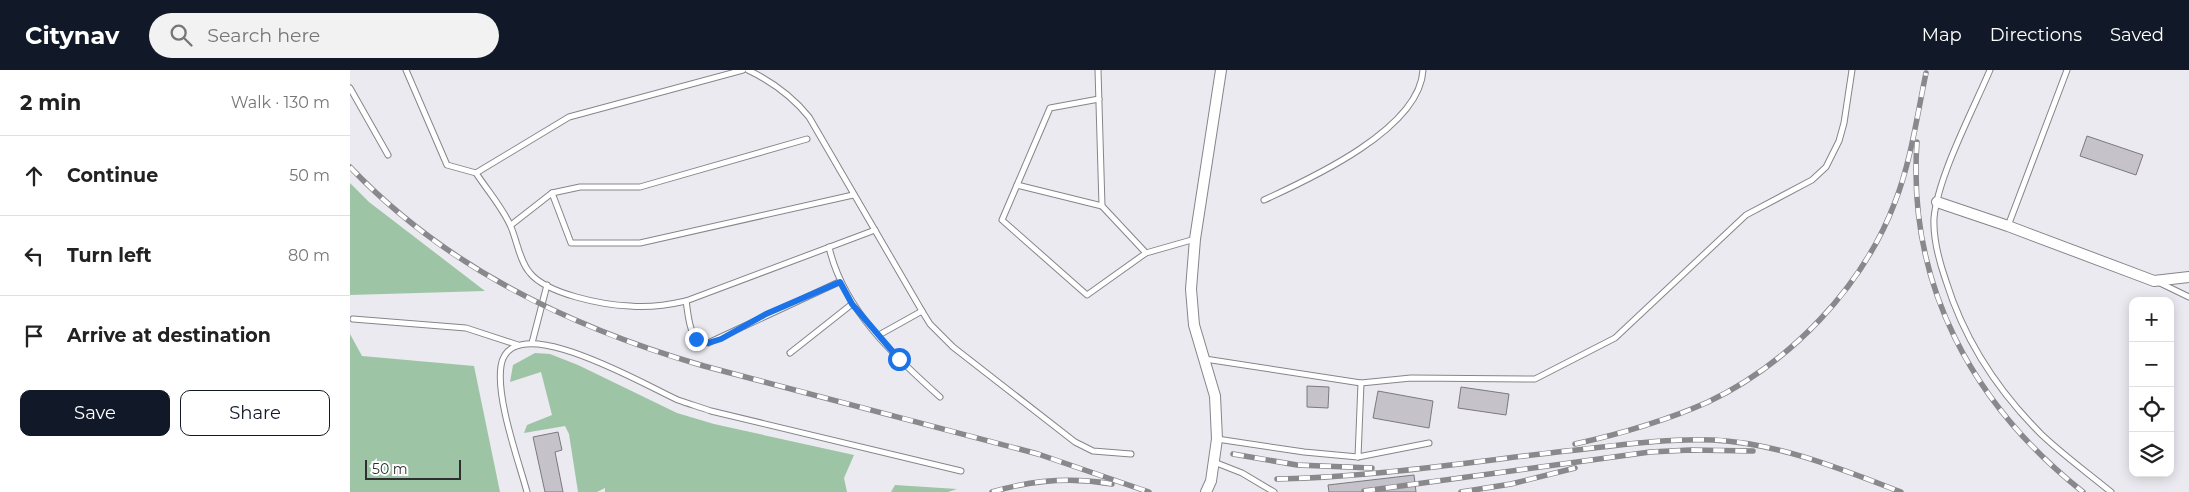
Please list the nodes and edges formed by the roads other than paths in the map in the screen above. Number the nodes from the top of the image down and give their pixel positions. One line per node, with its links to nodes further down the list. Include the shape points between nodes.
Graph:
1 (406, 70): 14 (lane, via 447,164)
2 (743, 70): 14 (lane, via 569,117)
3 (748, 70): 17 (lane, via 780,88 810,117)
4 (1098, 70): 11 (lane)
5 (1221, 70): 24 (street)
6 (1423, 70): 18 (lane, via 1417,93 1410,103 1370,141 1315,177)
7 (1852, 70): 41 (lane, via 1839,141 1826,168 1812,180 1746,215 1615,338 1535,379 1411,378)
8 (1990, 70): 19 (lane)
9 (2067, 70): 22 (lane)
10 (350, 88): 13 (lane)
11 (1099, 99): 15 (lane, via 1050,108); 20 (lane)
12 (807, 139): 16 (lane, via 640,186 580,187)
13 (388, 155)
14 (476, 173): 21 (lane)
15 (1017, 185): 20 (lane); 26 (lane, via 1002,220 1087,295)
16 (552, 193): 17 (lane, via 571,243 640,244); 21 (lane)
17 (853, 194): 23 (lane)
18 (1264, 200)
19 (1937, 202): 22 (street); 52 (lane, via 1934,232 1941,267 1959,318 1988,370 2008,398 2042,434)
20 (1102, 206): 26 (lane)
21 (510, 225): 30 (lane, via 529,273)
22 (2008, 226): 28 (street)
23 (875, 230): 25 (lane); 34 (lane)
24 (1195, 239): 26 (lane); 40 (street, via 1191,289 1194,325)
25 (829, 247): 29 (lane); 32 (lane)
26 (1146, 253)
27 (2189, 277): 28 (street)
28 (2154, 281): 31 (lane)
29 (840, 282): 32 (lane, via 708,343 696,339 693,334); 33 (lane)
30 (547, 286): 32 (lane, via 579,297 630,306); 37 (lane)
31 (2189, 297)
32 (686, 301)
33 (852, 304): 36 (lane); 39 (lane)
34 (922, 311): 36 (lane); 45 (lane, via 952,347 1075,442 1094,451)
35 (353, 319): 38 (lane, via 466,328)
36 (879, 335): 42 (lane, via 899,359)
37 (532, 343): 38 (lane); 48 (lane, via 567,350 678,400 711,411)
38 (518, 345): 49 (lane, via 502,360 501,379)
39 (790, 353)
40 (1204, 359): 41 (lane); 43 (street, via 1215,396)
41 (1361, 382): 46 (lane)
42 (940, 397)
43 (1217, 439): 46 (lane); 47 (street)
44 (1429, 443): 46 (lane)
45 (1131, 454)
46 (1358, 457)
47 (1214, 462): 50 (street); 51 (lane)
48 (960, 471)
49 (527, 492)
50 (1206, 492)
51 (1274, 492)
52 (2111, 492)

